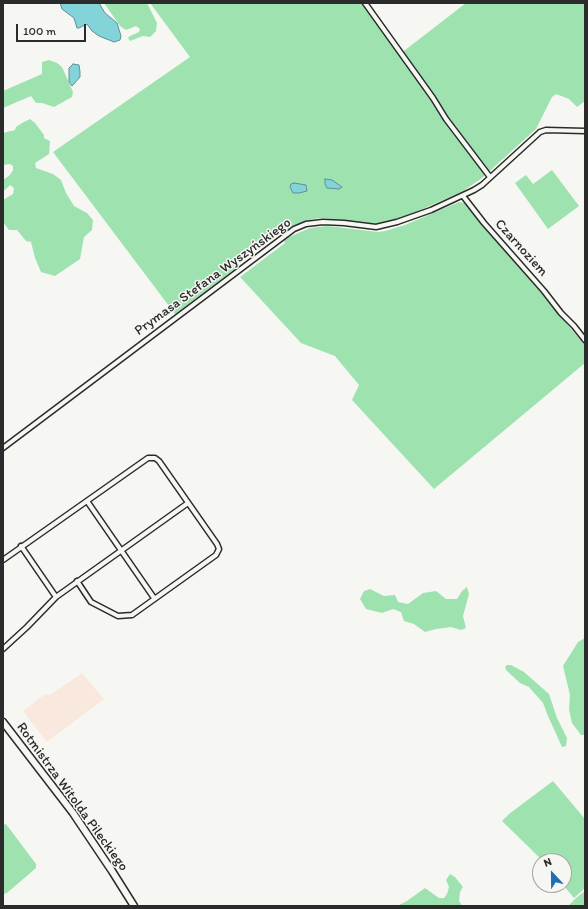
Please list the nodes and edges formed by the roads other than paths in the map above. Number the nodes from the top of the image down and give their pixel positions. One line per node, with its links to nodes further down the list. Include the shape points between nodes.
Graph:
1 (365, 3): 3 (street)
2 (585, 131): 3 (street, via 540,132)
3 (490, 177): 4 (street)
4 (464, 196): 5 (street, Czarnoziem, via 484,223); 6 (street, Prymasa Stefana Wyszyńskiego, via 384,226 322,222 294,229)
5 (585, 340)
6 (3, 448)
7 (87, 501): 8 (street, via 148,458 154,458 159,461); 9 (street); 10 (street)
8 (188, 504): 10 (street); 14 (street, via 219,550 216,555)
9 (21, 546): 11 (street); 13 (street)
10 (121, 550): 12 (street); 14 (street)
11 (3, 560)
12 (77, 581): 13 (street); 14 (street, via 91,602 118,616 132,615)
13 (56, 597): 15 (street)
14 (154, 598)
15 (3, 649)
16 (3, 722): 17 (main road, Rotmistrza Witolda Pileckiego, via 72,813)
17 (134, 906)

